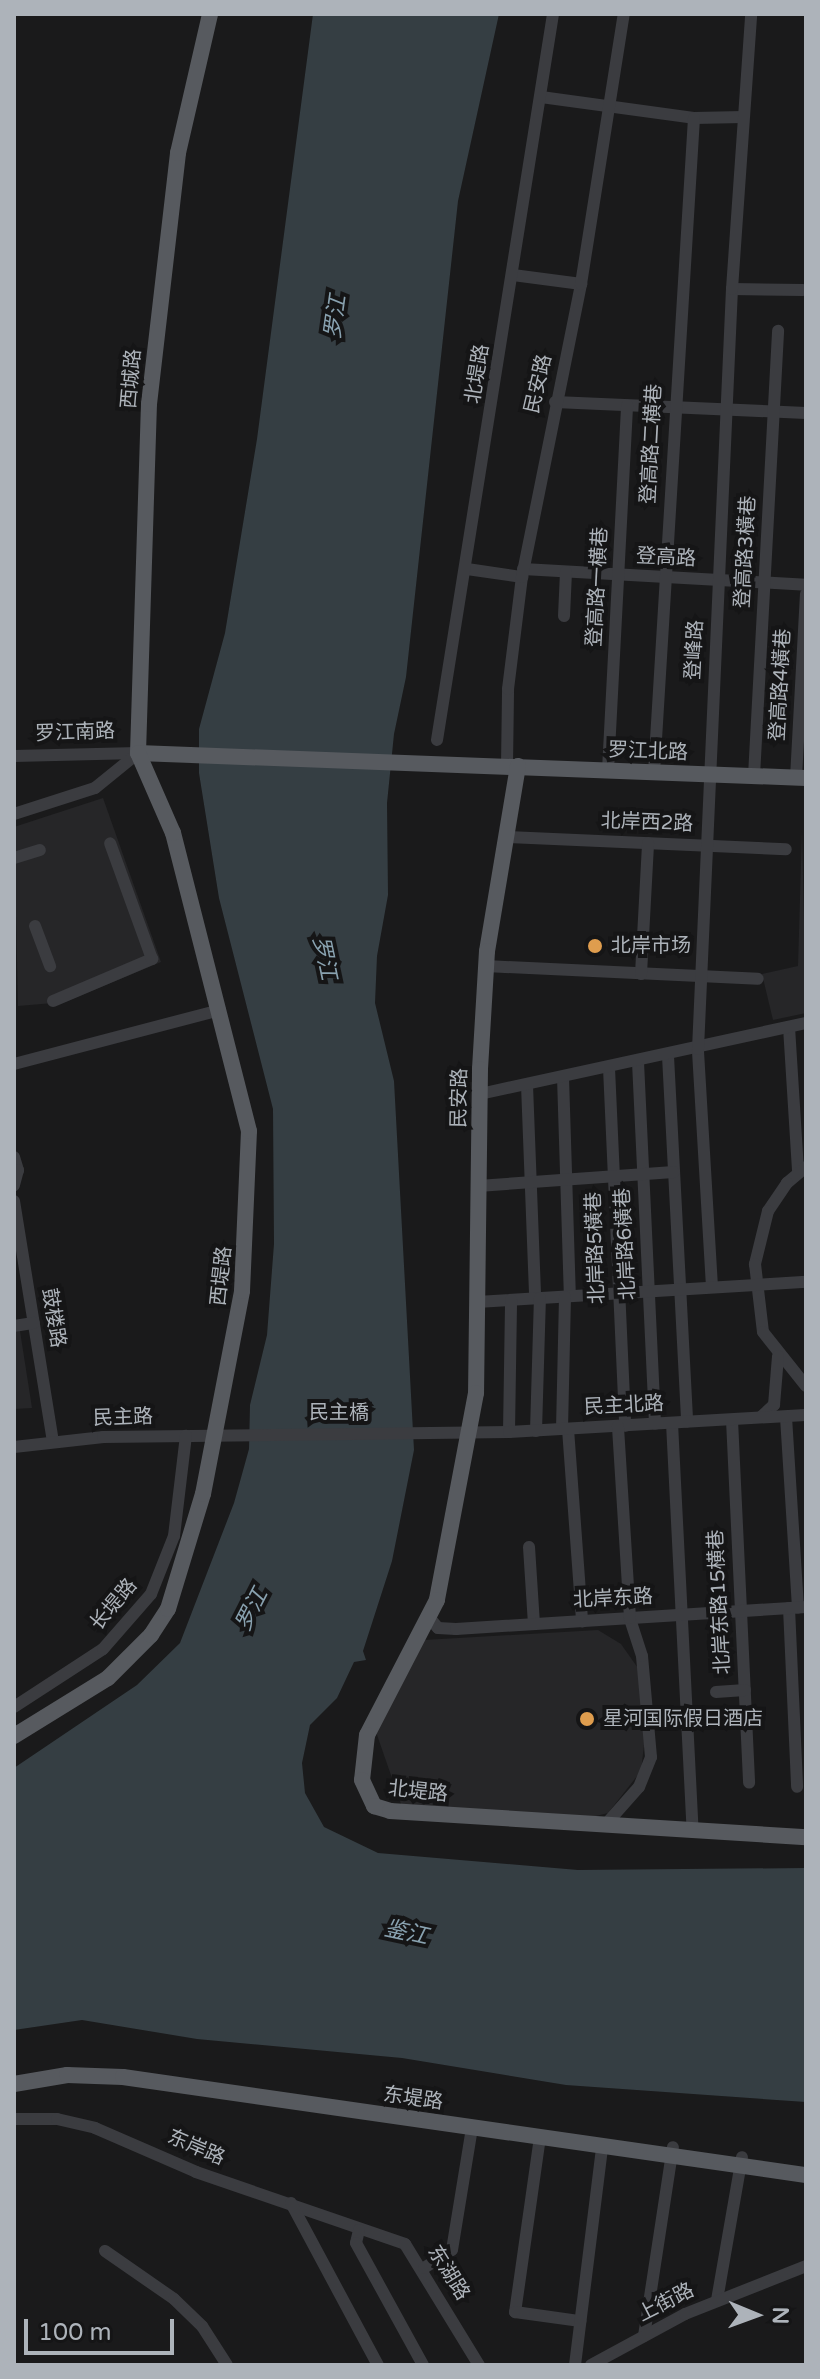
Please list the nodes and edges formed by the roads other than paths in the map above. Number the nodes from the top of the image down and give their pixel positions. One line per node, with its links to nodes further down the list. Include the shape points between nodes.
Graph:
1 (210, 14): 31 (main road, 西城路, via 178,153 149,404)
2 (553, 14): 5 (street, 北堤路)
3 (624, 14): 6 (street, 民安路)
4 (751, 14): 7 (street, 登峰路)
5 (541, 97): 6 (street); 9 (street, 北堤路)
6 (610, 106): 8 (street); 10 (street, 民安路)
7 (743, 117): 8 (street); 11 (street, 登峰路)
8 (694, 118): 16 (street, 登高路二横巷)
9 (513, 275): 10 (street); 20 (street, 北堤路)
10 (581, 284): 14 (street, 民安路)
11 (732, 289): 12 (street); 17 (street, 登峰路)
12 (803, 290)
13 (778, 331): 18 (street, 登高路3橫巷)
14 (555, 402): 15 (street); 22 (street, 民安路)
15 (627, 405): 16 (street); 23 (street, 登高路一横巷)
16 (673, 407): 17 (street); 24 (street, 登高路二横巷)
17 (726, 410): 18 (street); 25 (street, 登峰路)
18 (774, 412): 19 (street); 26 (street, 登高路3橫巷)
19 (806, 413)
20 (467, 569): 22 (street, 登高路); 30 (street, 北堤路)
21 (566, 572): 22 (street, 登高路); 23 (street, 登高路); 29 (street)
22 (522, 573): 33 (street, 民安路, via 508,689)
23 (618, 575): 24 (street, 登高路); 34 (street, 登高路一横巷)
24 (664, 578): 25 (street, 登高路); 35 (street, 登高路二横巷)
25 (718, 581): 26 (street, 登高路); 36 (street, 登峰路)
26 (765, 583): 27 (street, 登高路); 37 (street, 登高路3橫巷)
27 (806, 585)
28 (806, 594): 38 (street, 登高路4橫巷)
29 (564, 616)
30 (437, 740)
31 (138, 753): 32 (street, 罗江南路); 33 (main road, 罗江北路); 39 (street, via 95,788); 54 (main road, 西堤路, via 173,833)
32 (14, 756)
33 (512, 765): 34 (main road, 罗江北路); 40 (main road, 民安路)
34 (608, 770): 35 (main road, 罗江北路)
35 (654, 772): 36 (main road, 罗江北路)
36 (709, 774): 37 (main road, 罗江北路); 43 (street, 登峰路)
37 (754, 776): 38 (main road, 罗江北路)
38 (801, 778)
39 (14, 814)
40 (506, 837): 42 (street, 北岸西2路); 49 (main road, 民安路)
41 (110, 843): 53 (street, via 152,959)
42 (648, 843): 43 (street, 北岸西2路); 50 (street)
43 (707, 846): 44 (street, 北岸西2路); 51 (street, 登峰路)
44 (786, 849)
45 (40, 850): 46 (street)
46 (14, 858)
47 (35, 926): 48 (street)
48 (50, 966)
49 (486, 966): 50 (street); 64 (main road, 民安路)
50 (641, 974): 51 (street)
51 (701, 977): 52 (street); 57 (street, 登峰路)
52 (758, 979)
53 (53, 1001)
54 (220, 1010): 60 (street); 102 (main road, 西堤路, via 249,1131 250,1172 242,1291)
55 (806, 1023): 56 (street)
56 (789, 1027): 57 (street); 66 (street)
57 (698, 1049): 58 (street); 77 (street, 登峰路)
58 (668, 1056): 59 (street); 67 (street)
59 (638, 1062): 61 (street); 68 (street, 北岸路6橫巷)
60 (14, 1064)
61 (609, 1068): 62 (street); 69 (street, 北岸路5橫巷)
62 (563, 1077): 63 (street); 70 (street)
63 (527, 1085): 64 (street); 71 (street)
64 (480, 1094): 73 (main road, 民安路)
65 (14, 1157): 72 (street)
66 (802, 1170): 76 (street, via 777,1195 760,1234)
67 (674, 1172): 68 (street); 78 (street)
68 (643, 1175): 69 (street); 79 (street, 北岸路6橫巷)
69 (613, 1177): 70 (street); 80 (street, 北岸路5橫巷)
70 (566, 1180): 71 (street); 81 (street)
71 (530, 1182): 73 (street); 82 (street)
72 (14, 1185)
73 (478, 1186): 84 (main road, 民安路)
74 (14, 1201): 85 (street, 鼓楼路)
75 (806, 1282): 76 (street)
76 (755, 1285): 77 (street); 87 (street, via 763,1332)
77 (712, 1287): 78 (street)
78 (680, 1289): 79 (street); 93 (street)
79 (649, 1291): 80 (street); 95 (street, 北岸路6橫巷)
80 (618, 1293): 81 (street); 96 (street, 北岸路5橫巷)
81 (567, 1296): 82 (street); 97 (street)
82 (537, 1298): 83 (street); 98 (street)
83 (511, 1300): 84 (street); 99 (street)
84 (477, 1302): 101 (main road, 民安路, via 476,1393)
85 (34, 1323): 86 (street); 105 (street, 鼓楼路)
86 (14, 1326)
87 (778, 1356): 88 (street); 91 (street, via 774,1405 766,1417)
88 (806, 1386)
89 (806, 1415): 90 (street, 民主北路)
90 (786, 1417): 91 (street, 民主北路); 108 (street)
91 (750, 1419): 92 (street, 民主北路)
92 (732, 1420): 93 (street, 民主北路); 109 (street, 北岸东路15横巷)
93 (687, 1422): 94 (street, 民主北路)
94 (672, 1423): 95 (street, 民主北路); 110 (street)
95 (655, 1424): 96 (street, 民主北路)
96 (621, 1426): 97 (street, 民主北路); 111 (street, 北岸路5橫巷)
97 (565, 1429): 98 (street, 民主北路); 112 (street)
98 (536, 1431): 99 (street, 民主北路)
99 (509, 1432): 101 (street, 民主北路)
100 (444, 1433): 101 (street, 民主北路); 103 (street, 民主橋)
101 (466, 1433): 113 (main road, 北堤路)
102 (214, 1434): 103 (street, 民主路); 104 (street, 民主路); 118 (main road, 西堤路, via 183,1573 159,1624 108,1678)
103 (234, 1434)
104 (186, 1436): 105 (street, 民主路); 117 (street, 长堤路, via 174,1536 151,1594 91,1659)
105 (53, 1442): 106 (street, 民主路)
106 (14, 1447)
107 (529, 1547): 114 (street)
108 (798, 1608): 109 (street, 北岸东路); 120 (street)
109 (741, 1611): 110 (street, 北岸东路); 115 (street, 北岸东路15横巷)
110 (683, 1615): 111 (street, 北岸东路); 122 (street)
111 (630, 1618): 112 (street, 北岸东路); 121 (street, 北岸路5橫巷, via 642,1656 651,1757 639,1787)
112 (582, 1621): 114 (street, 北岸东路)
113 (434, 1622): 114 (street, 北岸东路); 121 (main road, 北堤路, via 419,1634 363,1747 361,1771 374,1806)
114 (534, 1624)
115 (745, 1690): 116 (street); 119 (street, 北岸东路15横巷)
116 (716, 1692)
117 (14, 1707)
118 (14, 1736)
119 (749, 1783)
120 (797, 1787)
121 (607, 1823): 122 (main road, 北堤路)
122 (693, 1831): 123 (main road, 北堤路)
123 (806, 1837)
124 (14, 2073): 130 (main road, 东堤路, via 66,2064 124,2067)
125 (14, 2084): 127 (main road, 东堤路, via 67,2075 123,2077)
126 (14, 2119): 134 (street, 东岸路, via 57,2119 95,2128 196,2172)
127 (472, 2128): 128 (main road, 东堤路); 138 (street, via 452,2250)
128 (540, 2137): 129 (main road, 东堤路); 140 (street, via 515,2312)
129 (602, 2147): 130 (main road, 东堤路); 140 (street)
130 (672, 2152): 131 (main road, 东堤路); 141 (street)
131 (741, 2162): 132 (main road, 东堤路); 133 (main road, 东堤路); 139 (street)
132 (806, 2165)
133 (806, 2175)
134 (291, 2203): 135 (street, 东岸路); 143 (street)
135 (359, 2230): 138 (street, 东湖路, via 405,2244); 144 (street, via 356,2243)
136 (105, 2251): 142 (street, via 174,2299 202,2326)
137 (806, 2266): 139 (street, 上街路)
138 (424, 2268): 145 (street, 东湖路)
139 (717, 2300): 141 (street, 上街路)
140 (580, 2321): 146 (street)
141 (644, 2336): 147 (street, 上街路)
142 (227, 2365)
143 (378, 2365)
144 (423, 2365)
145 (478, 2365)
146 (575, 2365)
147 (591, 2365)

